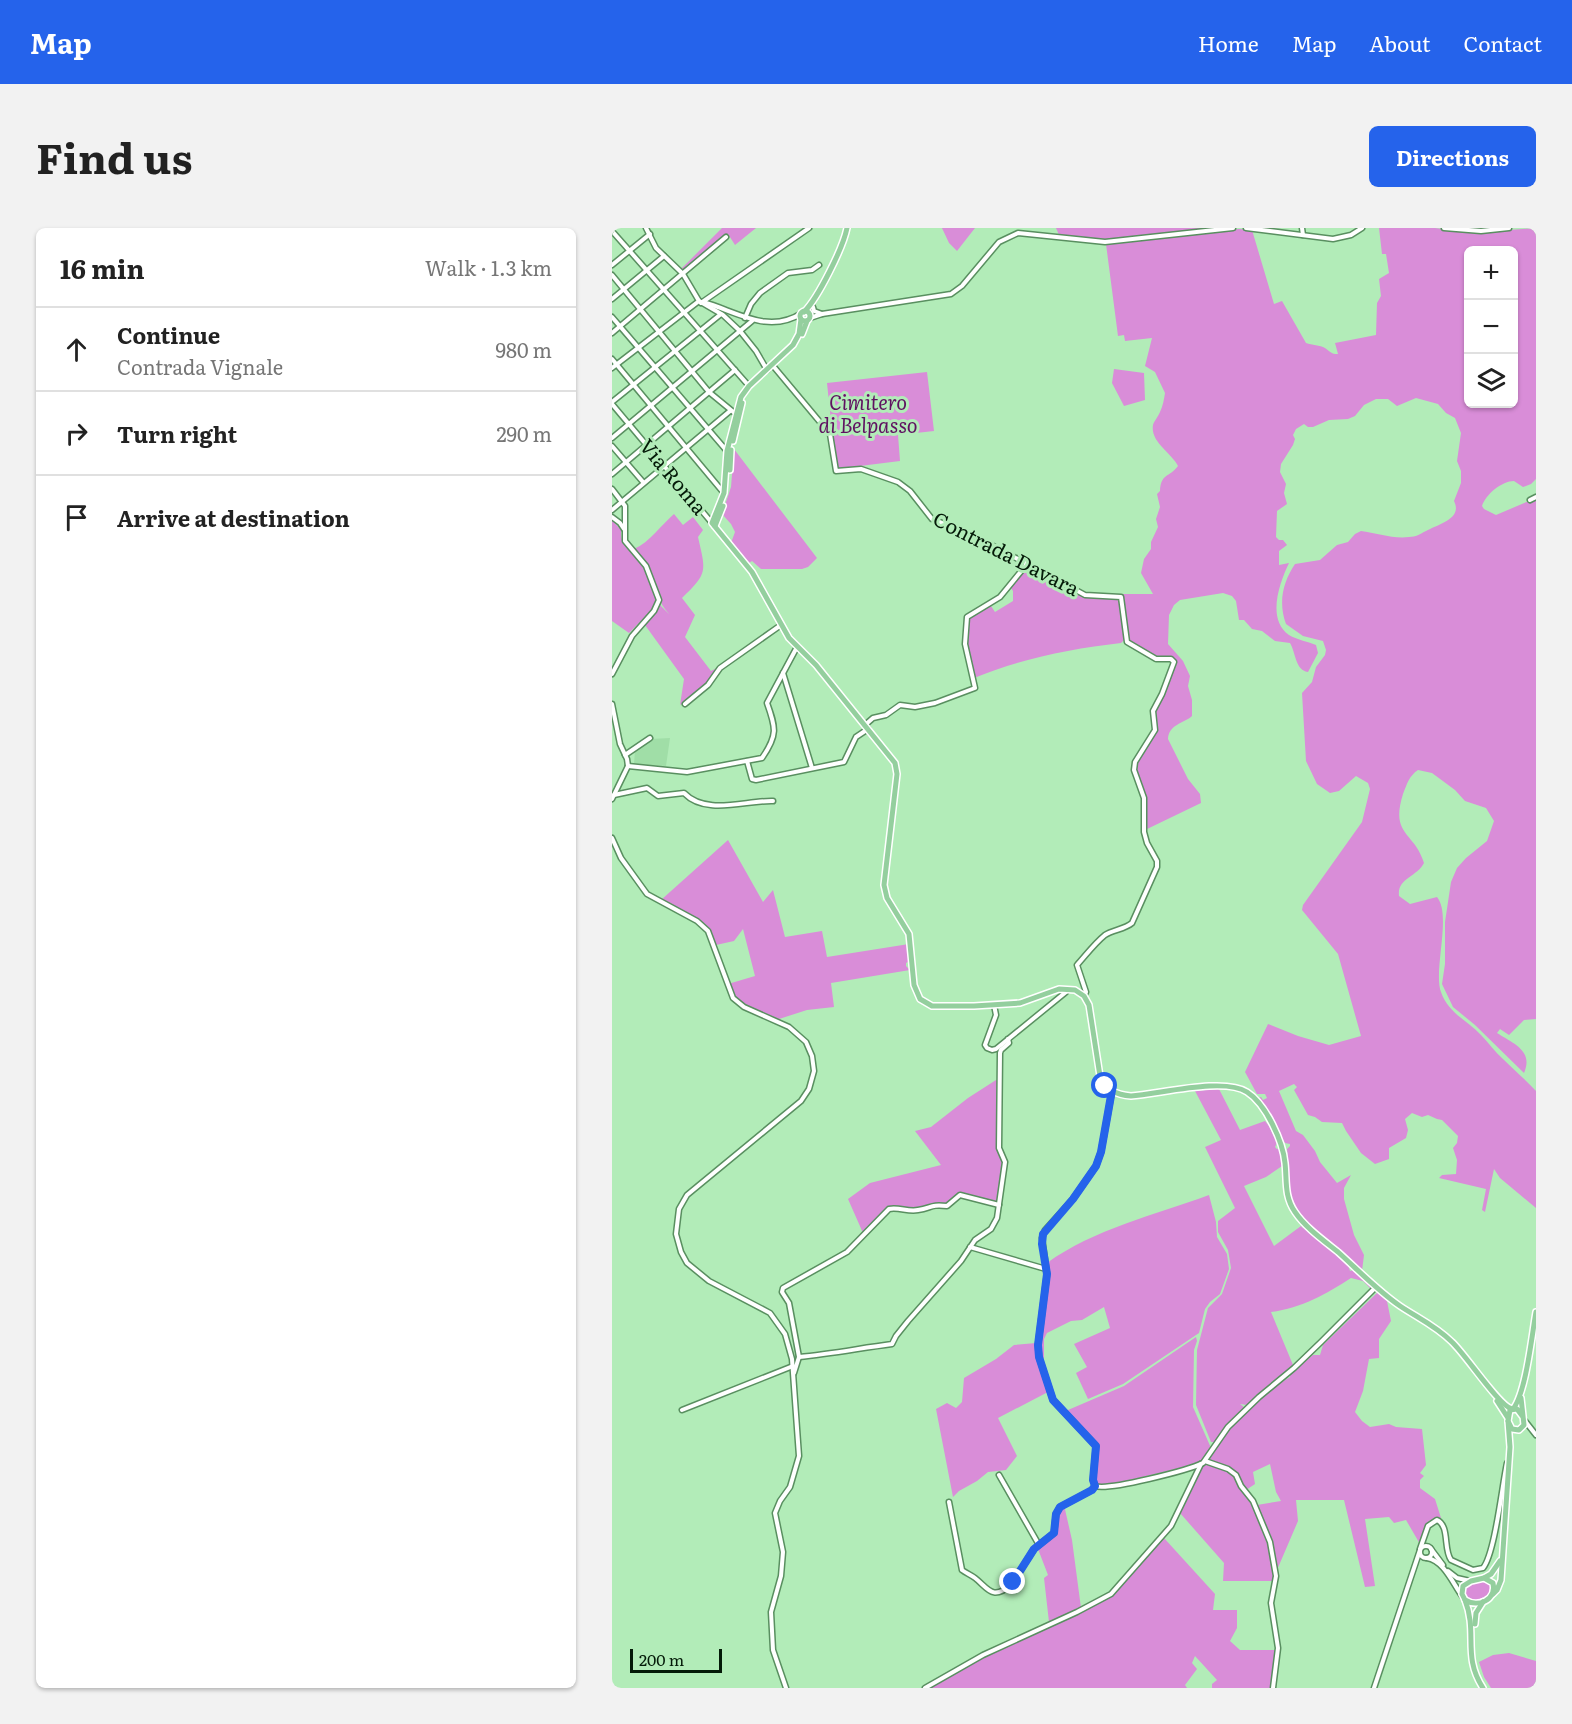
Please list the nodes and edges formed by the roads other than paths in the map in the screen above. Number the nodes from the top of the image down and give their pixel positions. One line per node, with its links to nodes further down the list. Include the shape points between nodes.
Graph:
1 (646, 228): 15 (street)
2 (809, 228): 29 (street)
3 (847, 228): 27 (main road)
4 (1025, 228): 14 (street)
5 (1233, 228): 14 (street, via 1105,242)
6 (1246, 228): 7 (street)
7 (1252, 228): 16 (street)
8 (1302, 228): 16 (street)
9 (1362, 228): 12 (street)
10 (1444, 228): 11 (street)
11 (1509, 228)
12 (1354, 230): 16 (street, via 1333,238)
13 (612, 231): 18 (street)
14 (1030, 233): 33 (street, via 1010,235 999,242 951,294)
15 (650, 234): 18 (street); 19 (street)
16 (1303, 235)
17 (726, 237): 23 (street)
18 (630, 250): 20 (street); 22 (street)
19 (664, 256): 22 (street); 23 (street)
20 (612, 265)
21 (819, 265): 36 (street, via 788,273 769,286 753,299)
22 (648, 270): 25 (street); 26 (street)
23 (683, 274): 25 (street); 29 (street)
24 (612, 275): 26 (street)
25 (665, 289): 30 (street); 31 (street)
26 (624, 290): 28 (street); 30 (street)
27 (815, 297): 35 (main road); 35 (main road)
28 (612, 299)
29 (701, 302): 31 (street); 32 (street); 36 (street)
30 (640, 309): 39 (street); 41 (street)
31 (685, 311): 40 (street); 41 (street)
32 (721, 314): 40 (street); 42 (street)
33 (822, 314): 35 (street); 35 (street)
34 (612, 316): 39 (street)
35 (806, 316): 37 (street); 37 (street); 50 (main road, via 798,344); 53 (main road, via 794,345)
36 (745, 318): 38 (street)
37 (786, 320): 38 (street)
38 (752, 321): 42 (street)
39 (620, 326): 43 (street); 44 (street)
40 (701, 330): 45 (street); 46 (street)
41 (658, 331): 44 (street); 46 (street)
42 (740, 331): 45 (street); 53 (street)
43 (612, 333)
44 (638, 347): 48 (street); 49 (street)
45 (718, 349): 52 (street); 54 (street)
46 (675, 351): 49 (street); 54 (street)
47 (612, 359): 48 (street)
48 (616, 364): 51 (street); 55 (street)
49 (655, 367): 55 (street); 57 (street)
50 (774, 367): 63 (main road, via 745,395); 85 (street, Contrada Davara, via 830,434 836,471 861,469 898,482 932,519 971,534)
51 (612, 368)
52 (735, 370): 56 (street); 58 (street)
53 (766, 370): 56 (main road)
54 (692, 372): 57 (street); 58 (street)
55 (633, 385): 59 (street); 60 (street)
56 (749, 386): 63 (main road, via 742,393)
57 (672, 388): 60 (street); 61 (street)
58 (709, 392): 61 (street); 62 (street)
59 (612, 403): 64 (street, Via Roma)
60 (651, 406): 64 (street); 65 (street)
61 (690, 409): 65 (street); 66 (street)
62 (730, 411): 63 (street); 66 (street)
63 (738, 415): 71 (main road)
64 (629, 424): 67 (street); 68 (street, Via Roma)
65 (669, 426): 68 (street); 70 (street)
66 (708, 430): 70 (street); 71 (street)
67 (612, 438)
68 (647, 445): 72 (street); 73 (street, Via Roma)
69 (612, 446): 72 (street)
70 (687, 448): 73 (street); 77 (street)
71 (729, 453): 77 (main road); 83 (main road, via 728,493)
72 (626, 462): 74 (street); 75 (street)
73 (663, 465): 75 (street); 83 (street, Via Roma)
74 (612, 474)
75 (643, 482): 80 (street)
76 (612, 489): 80 (street)
77 (724, 493): 83 (main road)
78 (1536, 497): 79 (street)
79 (1530, 500)
80 (622, 501): 81 (street); 84 (street, via 626,506)
81 (612, 510)
82 (612, 517): 84 (street)
83 (713, 524): 86 (main road, via 752,572)
84 (624, 530): 89 (street, via 624,541 646,566 659,600 632,636)
85 (1027, 564): 92 (street, via 1000,597 967,617 966,644 975,688 934,703 900,705 873,718); 101 (street, Contrada Davara, via 1085,595 1121,597 1127,642 1174,664 1153,711 1155,730 1134,770 1144,798 1144,832 1157,867 1131,923 1102,937 1077,965)
86 (781, 625): 87 (main road); 91 (street, via 720,668 708,685)
87 (796, 647): 88 (street); 92 (main road, via 816,665)
88 (783, 673): 95 (street, via 767,703 774,736 762,758); 97 (street)
89 (612, 674)
90 (612, 704): 94 (street)
91 (685, 704)
92 (867, 727): 97 (street, via 855,737 844,762); 105 (main road, via 896,767 884,885 887,898 910,938 915,992 932,1006)
93 (650, 738): 94 (street)
94 (625, 755): 96 (street)
95 (747, 761): 96 (street, via 687,772); 97 (street, via 756,780)
96 (628, 766): 98 (street)
97 (812, 768)
98 (613, 797): 99 (street, via 647,788 658,796 684,794 696,802 717,806)
99 (773, 801)
100 (612, 838): 114 (street, via 647,894 708,931 733,998 795,1030 811,1051 814,1071 805,1095 693,1188 680,1209 676,1234 687,1263 709,1281 774,1316 787,1339)
101 (1082, 981): 102 (street); 104 (street, Contrada Davara)
102 (1076, 990): 104 (main road); 105 (main road, via 1059,989 1027,1001)
103 (1066, 992): 106 (street)
104 (1084, 996): 107 (main road, via 1089,1005 1101,1080)
105 (994, 1005): 106 (street, via 996,1015 986,1047 992,1050)
106 (1008, 1039): 108 (street, via 1009,1043 1000,1050 999,1148 1005,1162)
107 (1112, 1090): 110 (street, via 1096,1166 1043,1234); 111 (main road, via 1131,1096 1213,1086 1247,1092 1277,1133 1284,1158 1286,1191 1295,1212)
108 (999, 1205): 109 (street, via 991,1229); 113 (street, via 960,1196 947,1206 933,1204 916,1211 889,1209 847,1252 783,1288)
109 (970, 1247): 110 (street); 113 (street, via 892,1344)
110 (1046, 1269): 127 (street, via 1039,1357 1053,1400 1096,1446)
111 (1377, 1287): 116 (main road, via 1445,1335); 125 (street, via 1228,1426)
112 (1536, 1312): 117 (main road)
113 (799, 1357): 115 (street)
114 (793, 1366): 115 (street); 119 (street)
115 (794, 1373): 141 (street, via 799,1456 776,1513 783,1552 771,1612 773,1650)
116 (1481, 1377): 118 (main road, via 1502,1403); 121 (main road)
117 (1522, 1387): 118 (main road); 120 (main road)
118 (1513, 1409): 120 (main road); 121 (main road)
119 (682, 1410)
120 (1523, 1418): 122 (main road); 123 (street)
121 (1508, 1420): 122 (main road, via 1512,1429); 124 (main road)
122 (1520, 1430): 123 (street); 124 (main road, via 1513,1437)
123 (1536, 1435)
124 (1510, 1450): 129 (street, via 1488,1560 1483,1568 1462,1567 1451,1560 1440,1521 1430,1523); 133 (main road)
125 (1203, 1462): 127 (street, via 1104,1488); 142 (street, via 1171,1526 1111,1594 983,1655); 143 (street, via 1236,1475 1253,1501 1270,1542 1276,1576 1271,1603 1278,1648)
126 (999, 1475): 130 (street)
127 (1095, 1486): 130 (street, via 1060,1507 1054,1533)
128 (949, 1502): 130 (street, via 962,1570 988,1591 1009,1587)
129 (1426, 1533): 131 (street); 132 (street)
130 (1039, 1545)
131 (1430, 1548): 132 (street); 134 (street, via 1431,1555); 137 (street, via 1452,1576)
132 (1420, 1549): 134 (street, via 1421,1557); 135 (street)
133 (1502, 1553): 136 (main road, via 1496,1568); 138 (main road, via 1501,1580)
134 (1426, 1558): 135 (street); 139 (street, via 1441,1565)
135 (1413, 1570): 144 (street)
136 (1484, 1578): 137 (main road); 138 (main road, via 1493,1583)
137 (1471, 1581): 139 (main road, via 1463,1586)
138 (1493, 1594): 140 (main road)
139 (1464, 1599): 140 (main road); 145 (main road, via 1471,1619 1471,1662 1475,1676)
140 (1484, 1602): 145 (main road, via 1476,1613 1473,1649)
141 (786, 1688)
142 (925, 1688)
143 (1273, 1688)
144 (1374, 1688)
145 (1485, 1688)

